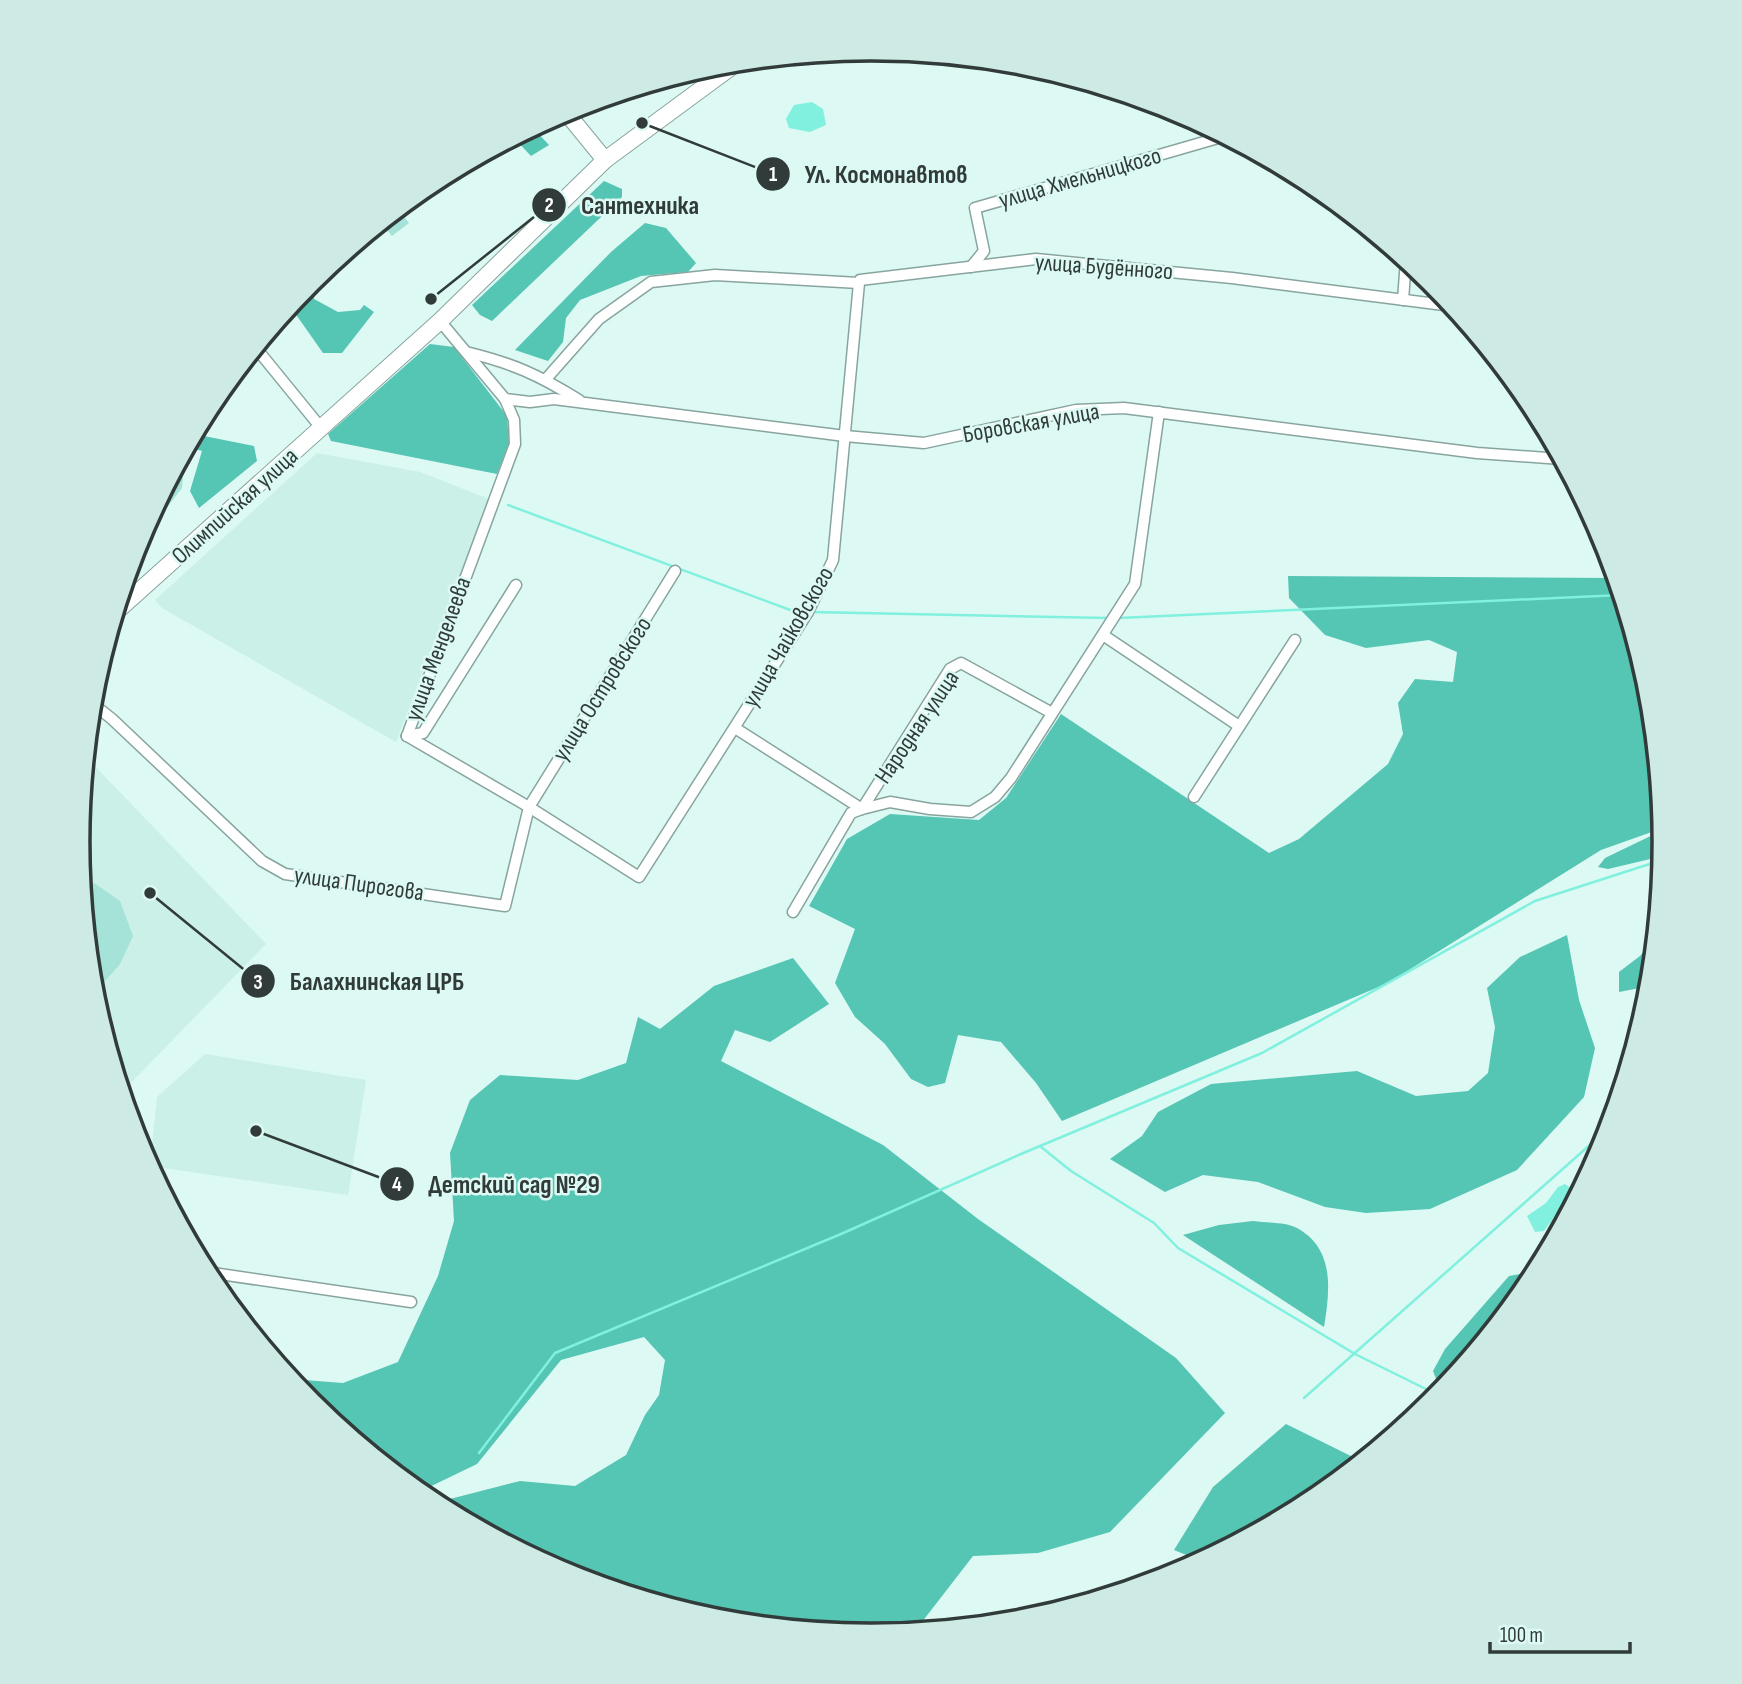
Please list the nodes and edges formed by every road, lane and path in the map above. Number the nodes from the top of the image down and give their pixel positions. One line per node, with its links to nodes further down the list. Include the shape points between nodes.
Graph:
1 (719, 76): 4 (street, Олимпийская улица)
2 (573, 121): 4 (street)
3 (1211, 140): 5 (street, улица Хмельницкого, via 975,208 984,251)
4 (606, 160): 10 (street, Олимпийская улица)
5 (971, 267): 7 (street, улица Будённого, via 860,280); 8 (street, улица Будённого, via 1036,259)
6 (1405, 273): 8 (street)
7 (859, 284): 13 (street, улица Будённого, via 715,275 651,282 598,319); 20 (street, улица Чайковского)
8 (1403, 300): 9 (street, улица Будённого)
9 (1436, 304)
10 (440, 321): 11 (street); 19 (street, Олимпийская улица)
11 (466, 352): 13 (street, Боровская улица); 14 (street)
12 (262, 355): 19 (street)
13 (546, 379): 16 (street, Боровская улица)
14 (505, 399): 15 (street, Боровская улица); 18 (street, улица Менделеева)
15 (530, 402): 16 (street, Боровская улица); 18 (street)
16 (585, 403): 20 (street, Боровская улица)
17 (1159, 412): 20 (street, Боровская улица, via 1076,410 924,443); 21 (street, Боровская улица); 25 (street, Народная улица, via 1135,584)
18 (514, 420): 31 (street, улица Менделеева, via 515,444)
19 (322, 429): 24 (street, Олимпийская улица)
20 (845, 436): 30 (street, улица Чайковского, via 833,561 808,612)
21 (1550, 458)
22 (675, 571): 33 (street, улица Островского)
23 (516, 585): 31 (street, улица Менделеева, via 423,733)
24 (129, 600)
25 (1103, 635): 28 (street, Народная улица); 29 (street)
26 (1295, 640): 29 (street)
27 (102, 711): 33 (street, улица Пирогова, via 262,861 285,874 505,906)
28 (1052, 713): 34 (street, Народная улица, via 1012,779 971,812 890,803); 34 (street, Народная улица, via 961,663 950,670)
29 (1238, 726): 32 (street)
30 (735, 728): 33 (street, улица Чайковского, via 639,877); 34 (street, Народная улица)
31 (407, 736): 33 (street)
32 (1194, 797)
33 (529, 807)
34 (862, 808): 35 (street, Народная улица, via 851,813)
35 (793, 912)
36 (221, 1274): 37 (street)
37 (411, 1302)

